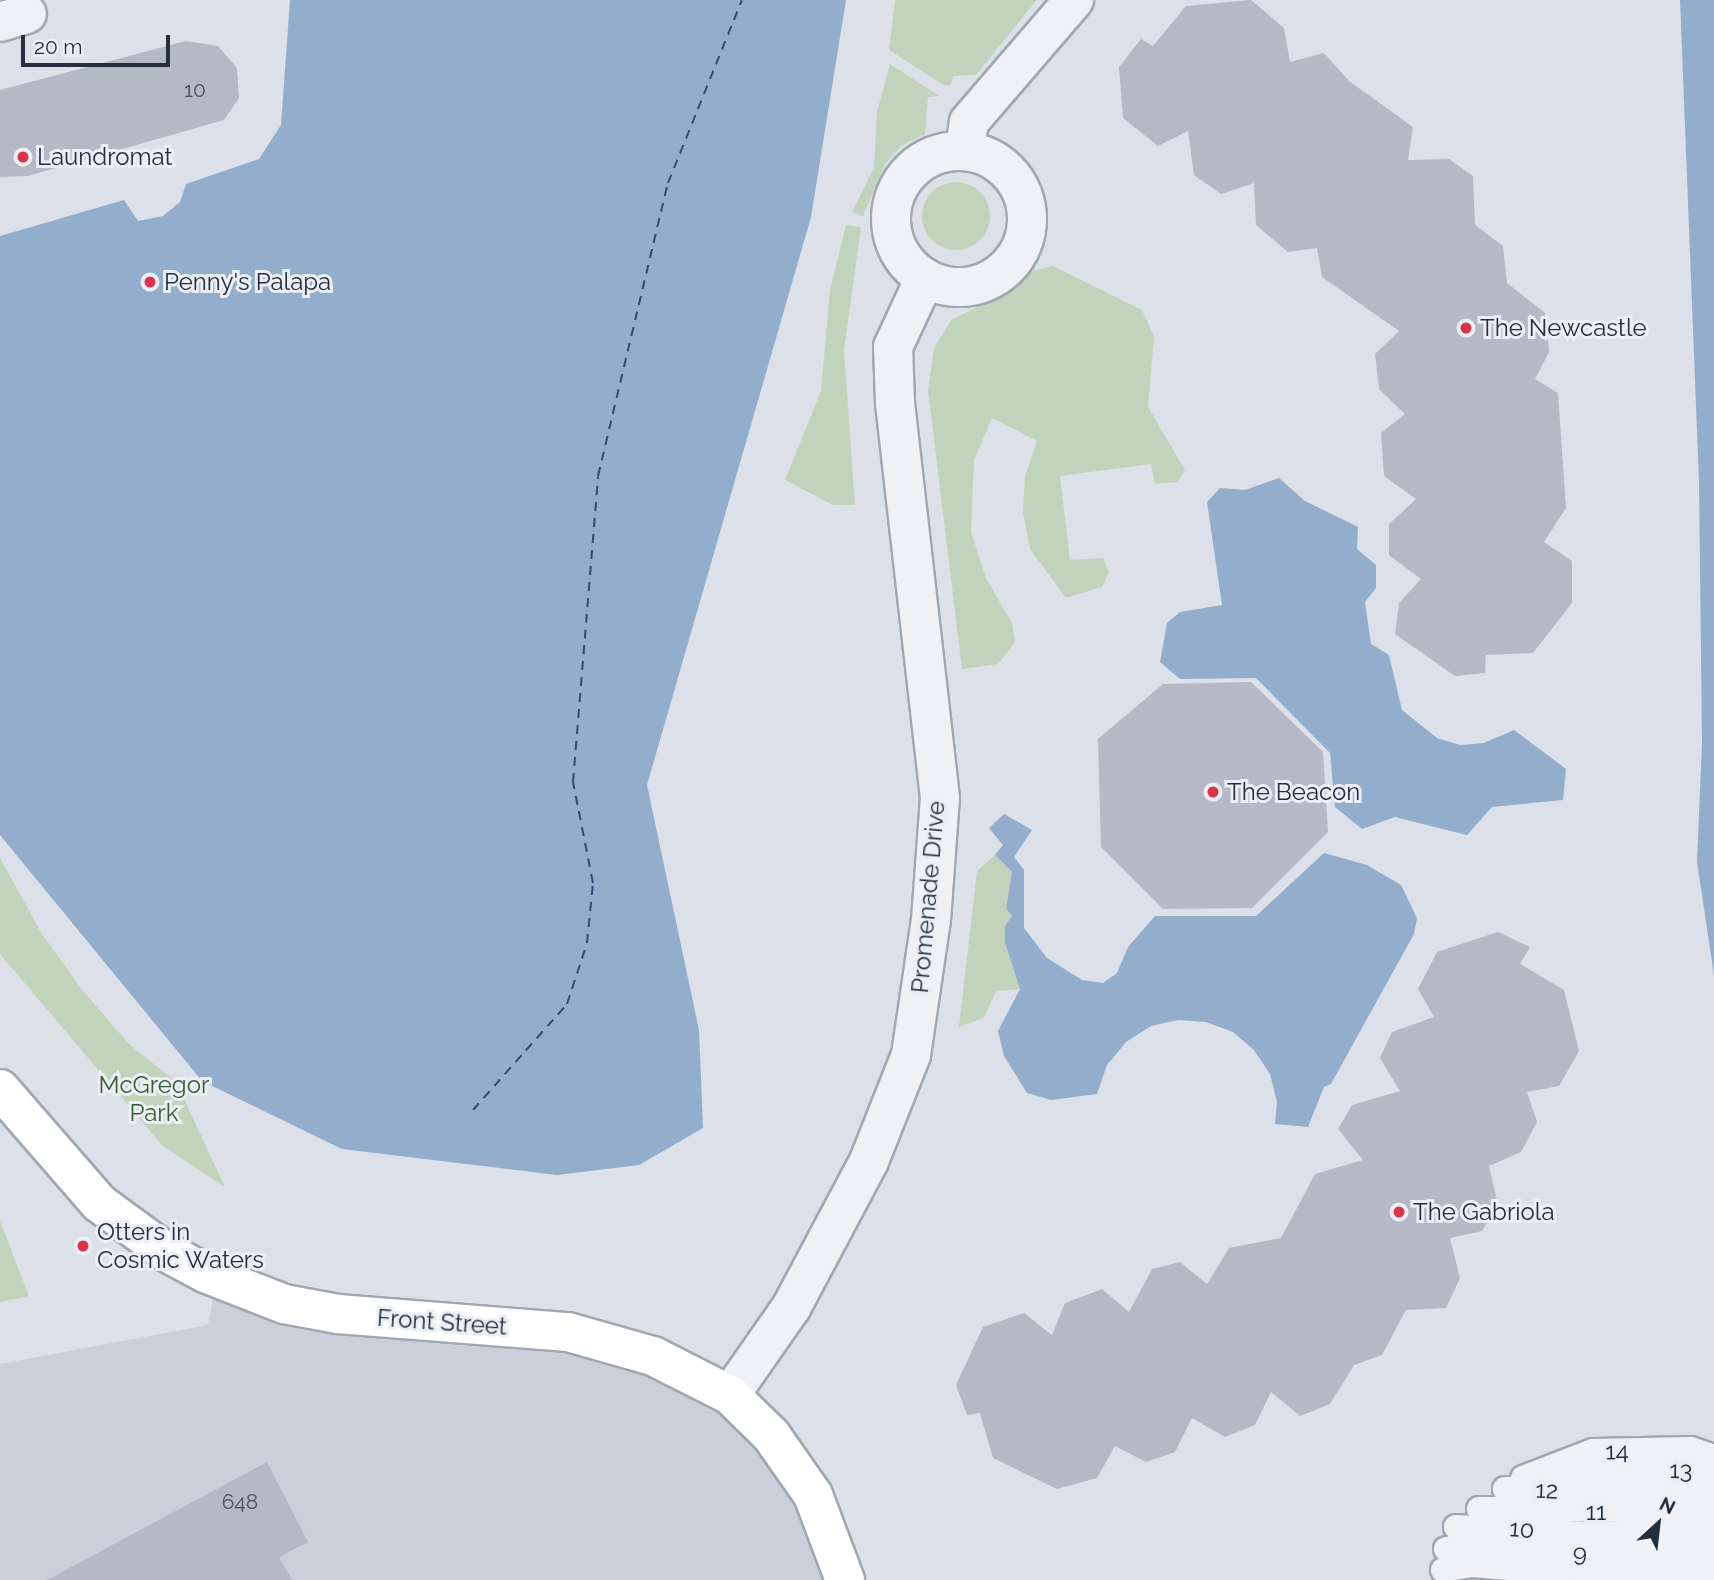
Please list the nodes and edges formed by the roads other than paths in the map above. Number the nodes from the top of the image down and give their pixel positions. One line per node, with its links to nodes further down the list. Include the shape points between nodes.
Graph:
1 (1074, 0): 2 (street, via 969,122)
2 (964, 151): 3 (street, via 938,153 918,164 892,200 896,245); 3 (street, via 983,154 1017,182 1027,215 1022,247 991,280 946,286)
3 (925, 278): 5 (street, Promenade Drive, via 893,347 940,799 931,920 911,1055 869,1161 792,1306)
4 (0, 1089): 5 (street, Front Street, via 99,1203 166,1252 205,1273 284,1304 338,1314 568,1332 653,1356)
5 (730, 1395): 16 (street, Front Street, via 771,1435 813,1495)
6 (1714, 1457): 8 (lane, 14, via 1690,1448 1593,1451)
7 (1714, 1472): 8 (lane, 13, via 1573,1472)
8 (1514, 1483): 9 (lane, 12)
9 (1714, 1491)
10 (1479, 1508): 11 (lane, 11)
11 (1714, 1510)
12 (1714, 1530): 13 (lane, 10, via 1587,1534)
13 (1448, 1549): 14 (lane, 9, via 1475,1544 1577,1553); 15 (lane, via 1472,1565 1583,1574)
14 (1714, 1550)
15 (1714, 1570)
16 (845, 1580)

